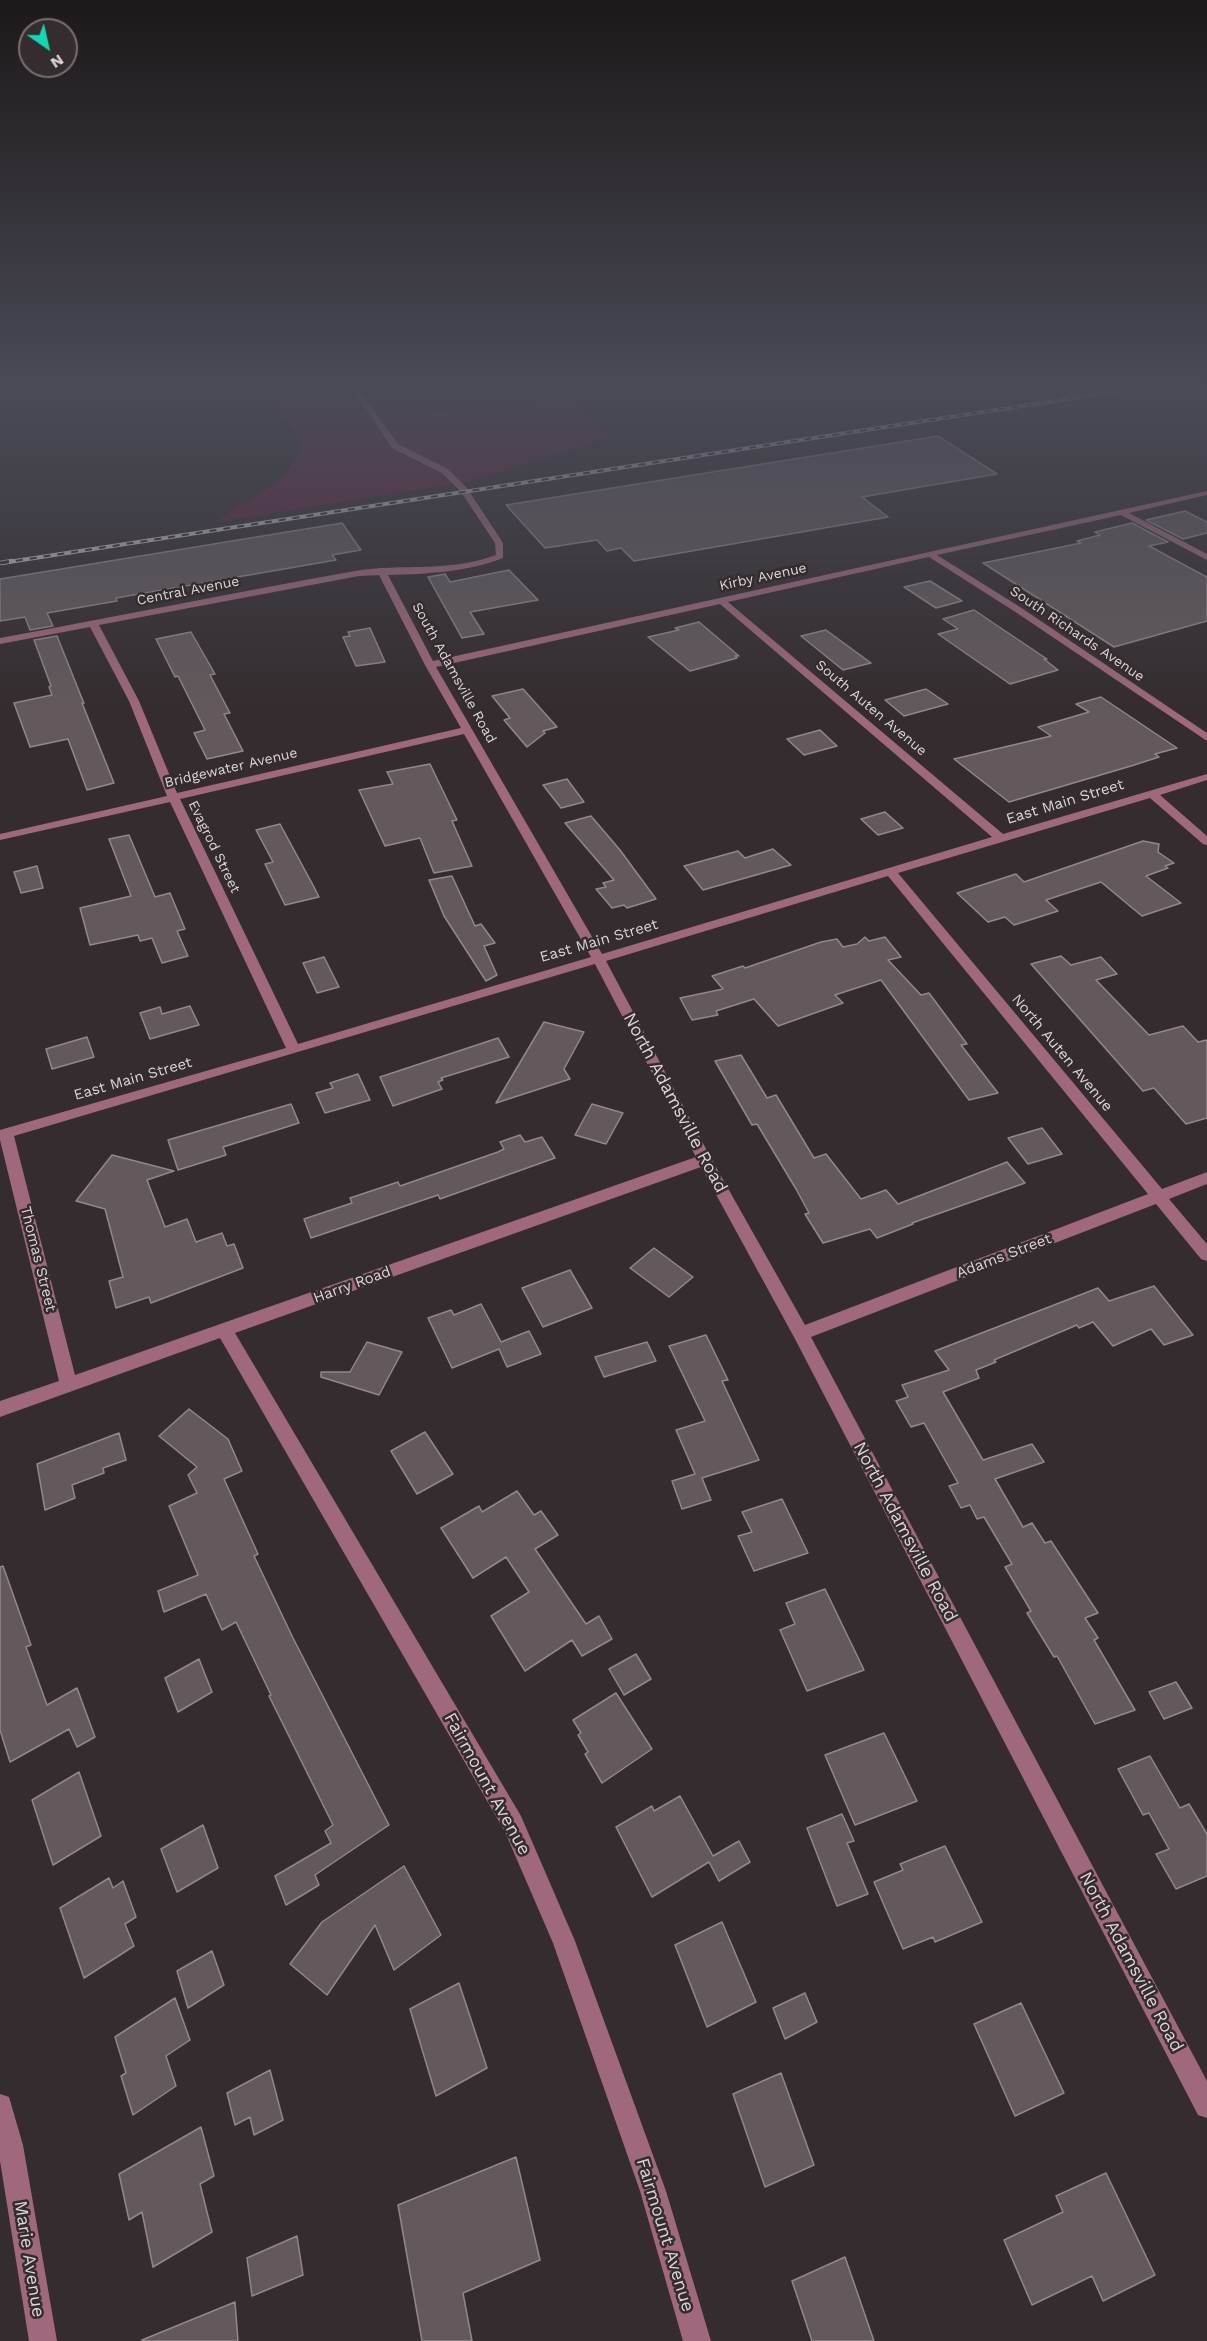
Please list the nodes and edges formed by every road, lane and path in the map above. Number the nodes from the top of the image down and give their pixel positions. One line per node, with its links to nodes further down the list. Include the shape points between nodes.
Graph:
1 (471, 500): 6 (street, via 499,543 500,556 437,570)
2 (1175, 500): 3 (street, Kirby Avenue)
3 (1122, 512): 4 (street, Kirby Avenue); 5 (street)
4 (931, 555): 7 (street, Kirby Avenue); 12 (street, South Richards Avenue)
5 (1207, 557)
6 (382, 572): 8 (street, Central Avenue); 10 (street, South Adamsville Road)
7 (721, 600): 10 (street, Kirby Avenue); 17 (street, South Auten Avenue)
8 (93, 622): 9 (street, Central Avenue); 15 (street, Evagrod Street, via 134,701)
9 (0, 641)
10 (430, 665): 11 (street, South Adamsville Road)
11 (468, 730): 15 (street, Bridgewater Avenue); 20 (street, South Adamsville Road)
12 (1207, 738)
13 (1207, 777): 14 (street, East Main Street)
14 (1151, 793): 17 (street, East Main Street); 18 (street)
15 (173, 797): 16 (street, Bridgewater Avenue); 21 (street, Evagrod Street)
16 (0, 837)
17 (1001, 838): 19 (street, East Main Street)
18 (1207, 842)
19 (891, 872): 20 (street, East Main Street); 25 (street, North Auten Avenue)
20 (599, 959): 21 (street, East Main Street); 23 (street, North Adamsville Road)
21 (294, 1050): 22 (street, East Main Street)
22 (3, 1134): 29 (street, Thomas Street)
23 (705, 1160): 27 (street, Harry Road); 28 (street, North Adamsville Road)
24 (1207, 1178): 25 (street, Adams Street)
25 (1159, 1196): 26 (street, North Auten Avenue); 28 (street, Adams Street)
26 (1207, 1255)
27 (224, 1330): 29 (street, Harry Road); 35 (street, Fairmount Avenue, via 513,1824 564,1941 649,2180)
28 (801, 1334): 31 (street, North Adamsville Road)
29 (69, 1385): 30 (street, Harry Road)
30 (0, 1409)
31 (1201, 2079): 33 (street, North Adamsville Road)
32 (0, 2106): 34 (street, Marie Avenue)
33 (1207, 2106)
34 (43, 2341)
35 (696, 2341)

